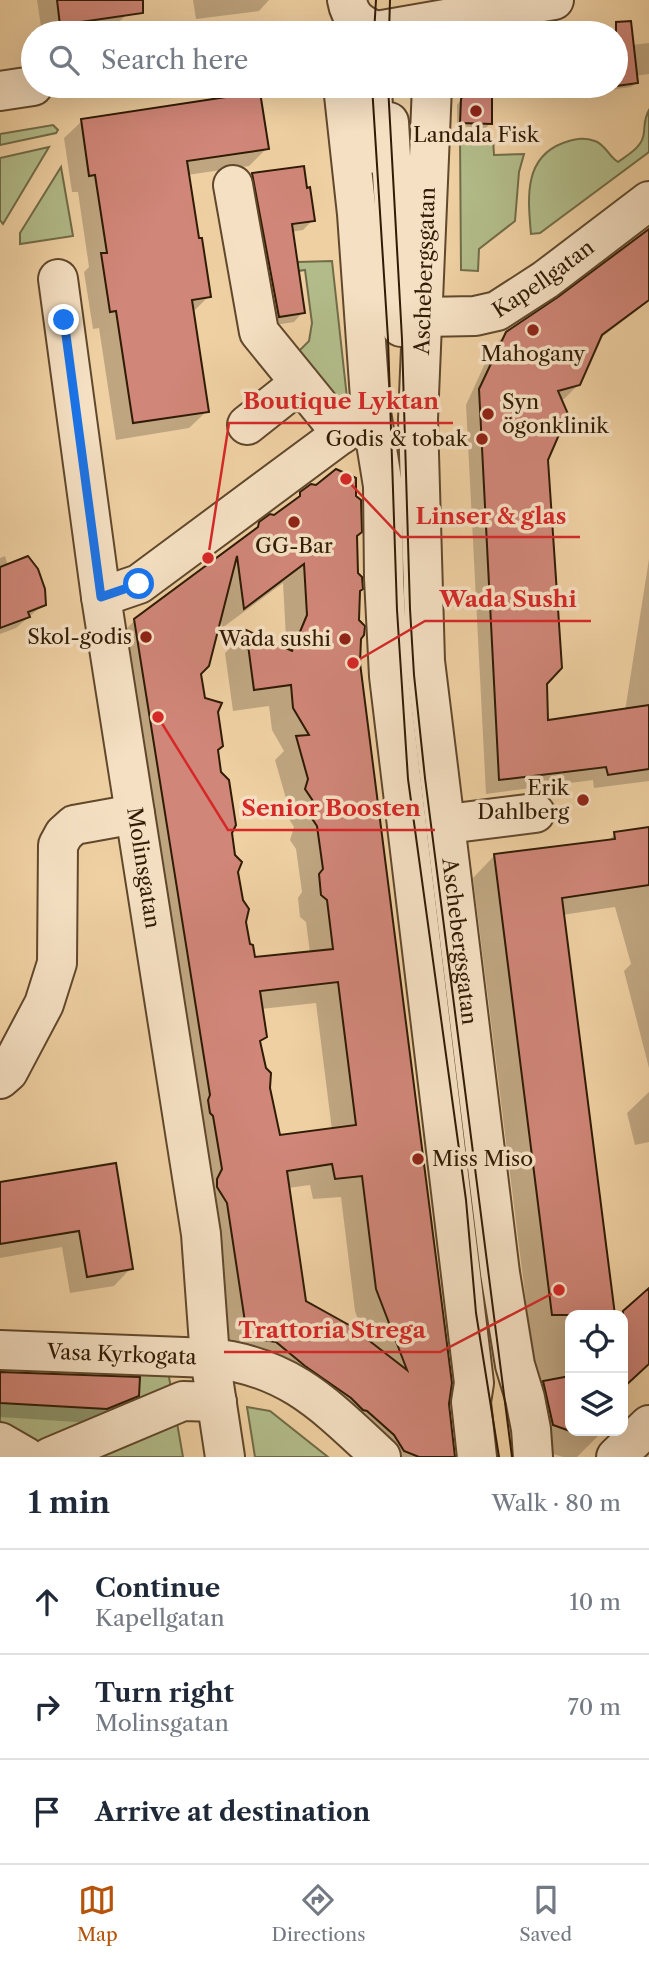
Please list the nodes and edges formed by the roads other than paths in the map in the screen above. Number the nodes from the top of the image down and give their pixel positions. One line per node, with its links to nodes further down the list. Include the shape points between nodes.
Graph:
1 (336, 0): 6 (street)
2 (347, 0): 5 (street)
3 (554, 0): 4 (street)
4 (431, 18): 7 (street)
5 (356, 21)
6 (369, 21)
7 (402, 21)
8 (21, 88): 9 (street)
9 (0, 91)
10 (344, 98): 19 (street, Aschebergsgatan, via 357,214)
11 (373, 98): 21 (street)
12 (389, 98): 38 (street, via 414,675)
13 (432, 98): 17 (street, Aschebergsgatan)
14 (233, 185): 18 (street, via 259,332)
15 (649, 201): 17 (street, Kapellgatan, via 497,311)
16 (58, 279): 22 (street, Molinsgatan)
17 (423, 317): 25 (street, Aschebergsgatan, via 418,419 425,661)
18 (300, 383): 19 (street); 20 (street)
19 (356, 423): 21 (street); 22 (street, via 181,538 139,584); 36 (street, Aschebergsgatan, via 383,486 389,676 474,1383 471,1402)
20 (247, 425)
21 (392, 453): 37 (street, via 408,779 466,1200 476,1313)
22 (101, 597): 24 (street, Molinsgatan)
23 (535, 813): 25 (street)
24 (135, 814): 26 (street, via 74,825 58,845 57,963 44,1004); 28 (street, Molinsgatan, via 201,1234)
25 (447, 824): 39 (street, Aschebergsgatan, via 500,1273 515,1365 526,1398)
26 (0, 1079)
27 (0, 1350): 28 (street, Vasa Kyrkogata)
28 (210, 1358): 29 (street, Molinsgatan); 35 (street, Vasa Kyrkogata, via 239,1361 298,1386)
29 (217, 1402): 33 (street, via 183,1401); 34 (street, Molinsgatan)
30 (649, 1425): 40 (street)
31 (0, 1442): 32 (street)
32 (26, 1457)
33 (50, 1457)
34 (225, 1457)
35 (381, 1457)
36 (477, 1457)
37 (499, 1457)
38 (512, 1457)
39 (533, 1457)
40 (616, 1457)

